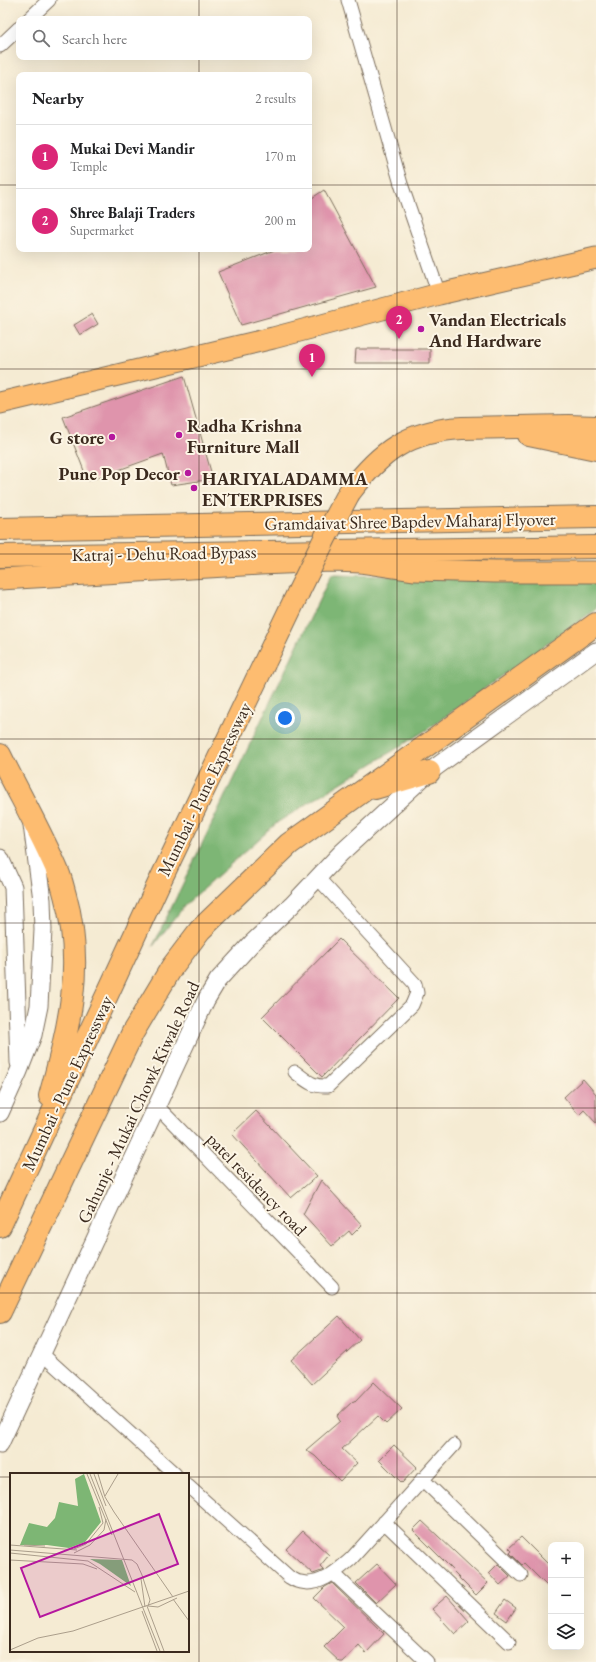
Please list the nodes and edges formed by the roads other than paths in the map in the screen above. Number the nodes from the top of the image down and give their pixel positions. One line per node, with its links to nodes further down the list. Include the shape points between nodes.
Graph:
1 (50, 0): 3 (street)
2 (348, 0): 7 (street, via 401,184)
3 (32, 16)
4 (16, 31): 5 (street)
5 (0, 46)
6 (596, 258): 7 (main road)
7 (439, 294): 8 (main road, via 273,338)
8 (0, 403)
9 (596, 427): 10 (highway)
10 (479, 428): 11 (highway); 32 (highway, Mumbai - Pune Expressway, bridge, via 448,429 409,439 377,460 349,493 298,593 158,885 58,1105)
11 (596, 449)
12 (596, 517): 13 (highway, Gramdaivat Shree Bapdev Maharaj Flyover)
13 (225, 525): 14 (highway, Katraj - Dehu Road Bypass)
14 (0, 529)
15 (596, 546): 17 (highway, Gramdaivat Shree Bapdev Maharaj Flyover)
16 (0, 556): 17 (highway, Katraj - Dehu Road Bypass)
17 (328, 556): 18 (main road, via 422,570); 19 (main road, via 260,564)
18 (596, 572)
19 (0, 579)
20 (596, 624): 24 (highway, Mumbai - Pune Expressway)
21 (596, 651): 23 (street, Gahunje - Mukai Chowk Kiwale Road)
22 (0, 755): 25 (highway)
23 (429, 772): 24 (highway); 27 (street, Gahunje - Mukai Chowk Kiwale Road)
24 (360, 792): 35 (highway, Mumbai - Pune Expressway, via 290,844 251,880 200,930 172,967 133,1032)
25 (30, 816): 28 (street, via 42,900 41,979 33,1035); 32 (highway, via 58,873 74,938 75,966 64,1043)
26 (0, 858): 28 (street, via 13,887)
27 (318, 877): 29 (street, via 415,984 417,993 412,1005 328,1086 318,1087 310,1084); 30 (street, Gahunje - Mukai Chowk Kiwale Road, via 252,942 214,985)
28 (19, 1071): 31 (street)
29 (295, 1072)
30 (157, 1106): 34 (street, patel residency road); 36 (street, Gahunje - Mukai Chowk Kiwale Road)
31 (0, 1113)
32 (34, 1151): 33 (highway, Mumbai - Pune Expressway)
33 (0, 1226)
34 (332, 1287)
35 (0, 1312)
36 (41, 1353): 37 (street, Gahunje - Mukai Chowk Kiwale Road); 39 (street)
37 (0, 1444)
38 (454, 1445): 40 (street)
39 (174, 1473)
40 (422, 1480): 42 (street); 44 (street)
41 (189, 1487): 43 (street, via 289,1578 302,1583 316,1582)
42 (384, 1522): 43 (street); 45 (street)
43 (334, 1574): 46 (street)
44 (522, 1575)
45 (510, 1642)
46 (427, 1662)

